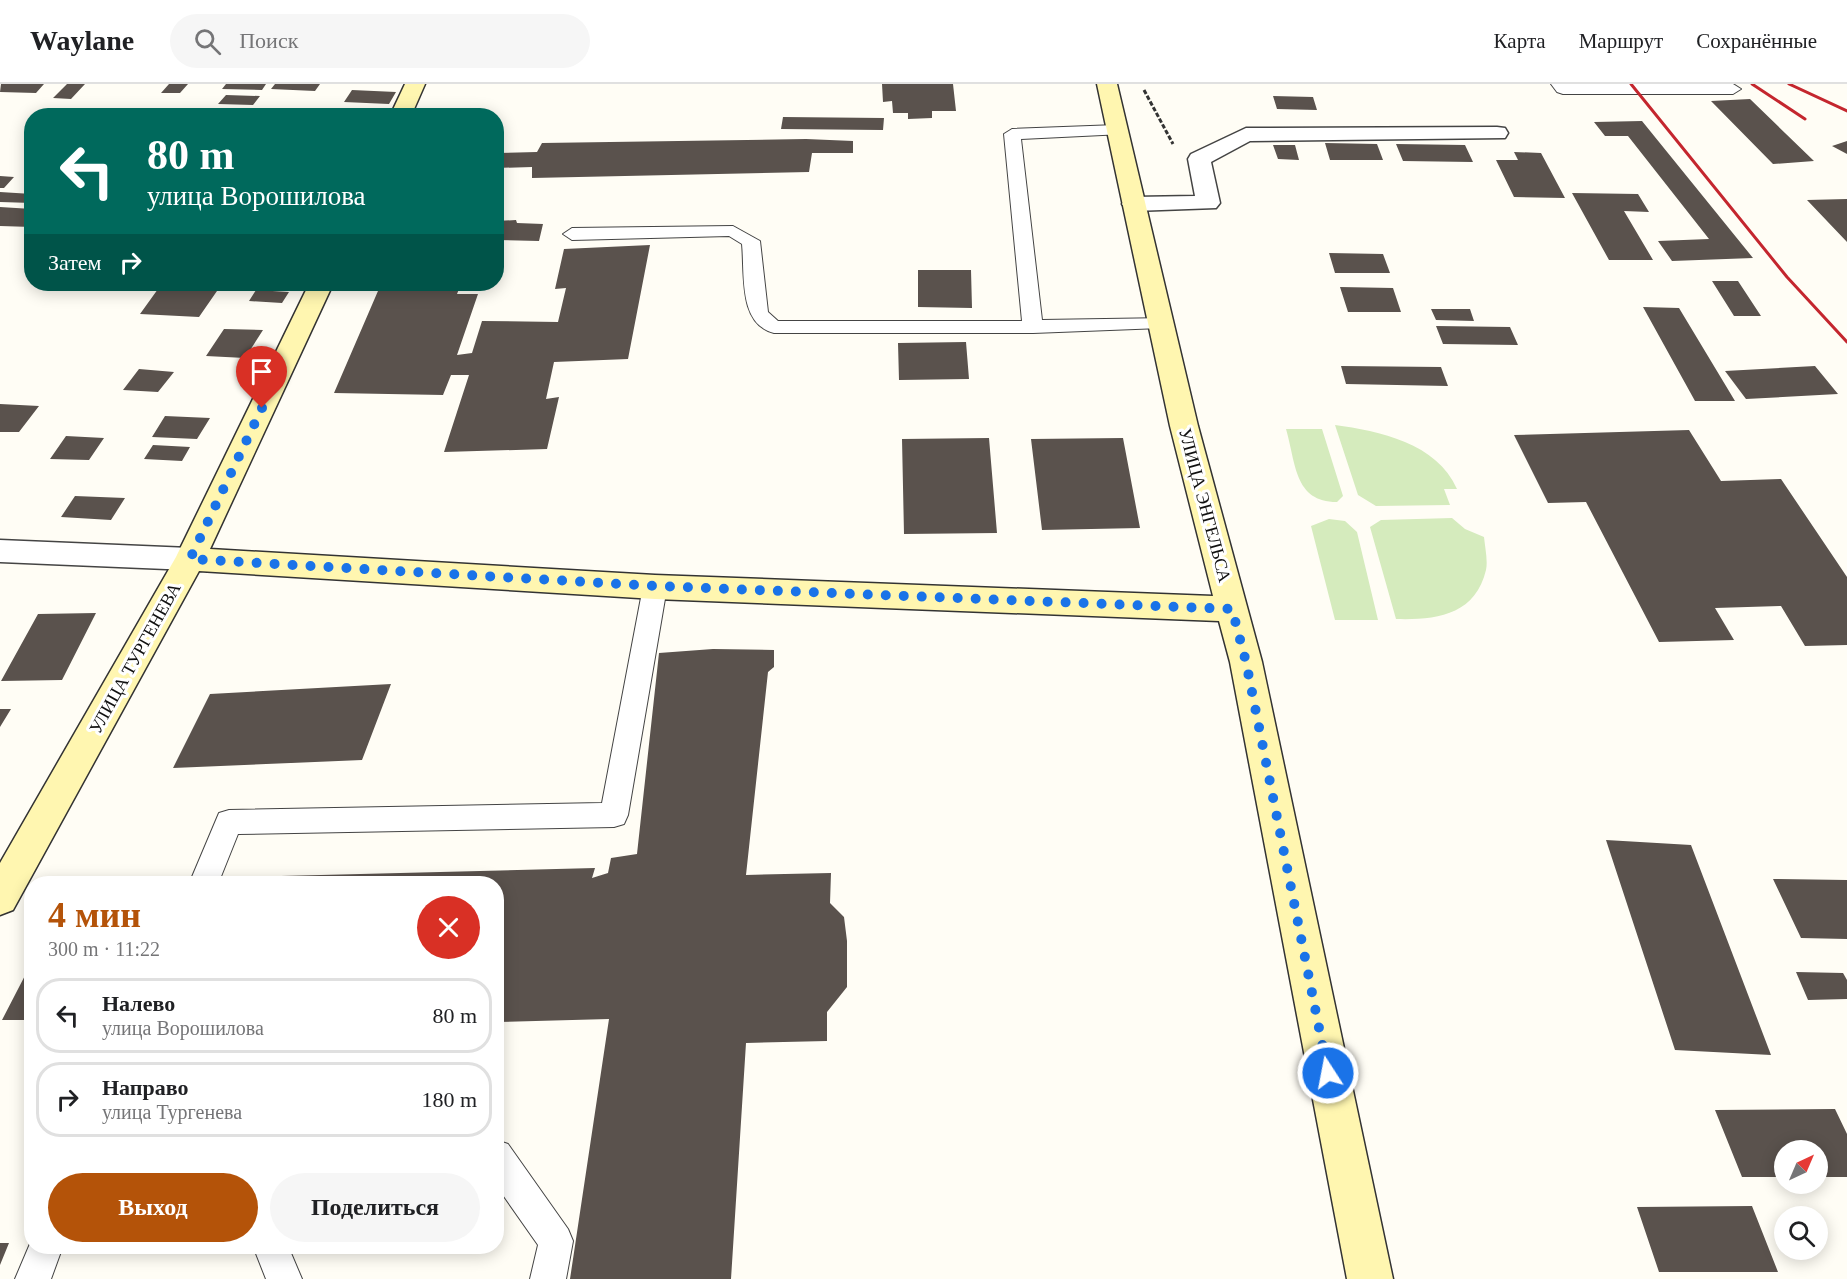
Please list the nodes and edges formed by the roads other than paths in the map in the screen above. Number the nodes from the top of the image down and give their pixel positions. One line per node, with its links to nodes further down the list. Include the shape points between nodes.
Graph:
1 (415, 84): 5 (street)
2 (1107, 84): 6 (street, УЛИЦА ЭНГЕЛЬСА)
3 (1559, 84): 4 (lane, via 1563,89)
4 (1733, 89)
5 (404, 108)
6 (1117, 130): 8 (street, УЛИЦА ЭНГЕЛЬСА); 12 (lane, via 1012,134)
7 (1497, 133): 8 (street, via 1246,135 1199,159 1208,202)
8 (1134, 204): 11 (street, УЛИЦА ЭНГЕЛЬСА)
9 (572, 234): 12 (lane, via 732,231 751,241 758,313 774,327)
10 (318, 291): 14 (street, УЛИЦА ТУРГЕНЕВА)
11 (1161, 322): 12 (lane); 16 (street, УЛИЦА ЭНГЕЛЬСА)
12 (1033, 327)
13 (0, 551): 14 (street)
14 (190, 559): 15 (street); 18 (street, УЛИЦА ТУРГЕНЕВА)
15 (656, 586): 16 (street); 17 (lane, via 615,814 229,822)
16 (1232, 609): 25 (street, УЛИЦА ЭНГЕЛЬСА, via 1251,686)
17 (206, 876)
18 (0, 898)
19 (504, 1167): 24 (lane, via 556,1241)
20 (43, 1254): 22 (lane)
21 (273, 1254): 23 (lane)
22 (33, 1279)
23 (284, 1279)
24 (548, 1279)
25 (1370, 1279)

